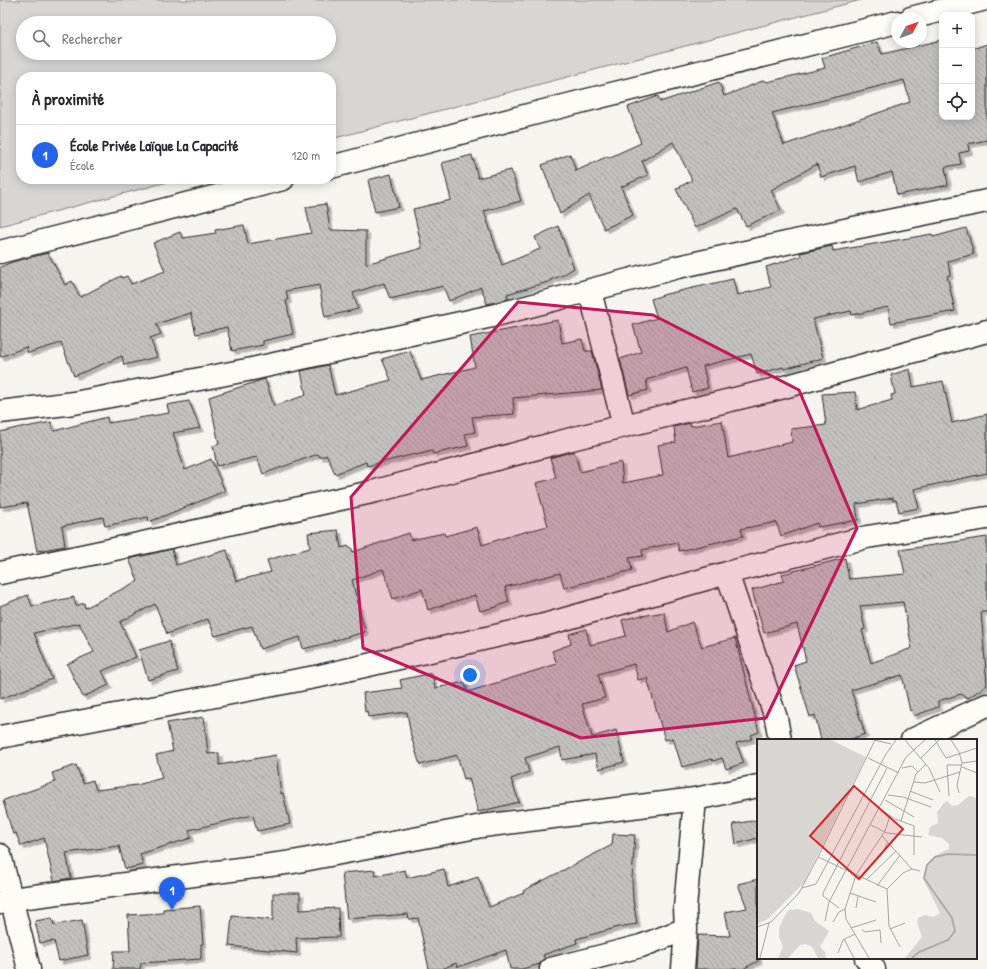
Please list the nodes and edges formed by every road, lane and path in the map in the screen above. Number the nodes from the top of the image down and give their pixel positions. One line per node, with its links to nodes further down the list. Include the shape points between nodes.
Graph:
1 (982, 0): 2 (street)
2 (927, 14)
3 (891, 24): 4 (street)
4 (336, 166)
5 (264, 184): 7 (street)
6 (987, 201): 8 (street, via 678,267)
7 (0, 252)
8 (590, 291): 10 (street, via 492,316 252,369 74,403); 11 (street)
9 (987, 331): 11 (street, via 784,387)
10 (0, 412)
11 (624, 426): 13 (street, via 376,491)
12 (987, 518): 14 (street, via 867,537)
13 (0, 573)
14 (727, 573): 16 (street, via 544,625 320,676); 17 (street, via 776,718)
15 (987, 706): 18 (street)
16 (0, 737)
17 (780, 739)
18 (914, 739)
19 (757, 786): 20 (street)
20 (695, 799): 22 (street, via 482,826 293,862); 23 (street, via 685,908)
21 (0, 855): 22 (street)
22 (6, 901): 25 (street)
23 (686, 930): 26 (street, via 642,946); 27 (street)
24 (867, 959): 28 (street)
25 (29, 969)
26 (551, 969)
27 (683, 969)
28 (874, 969)

